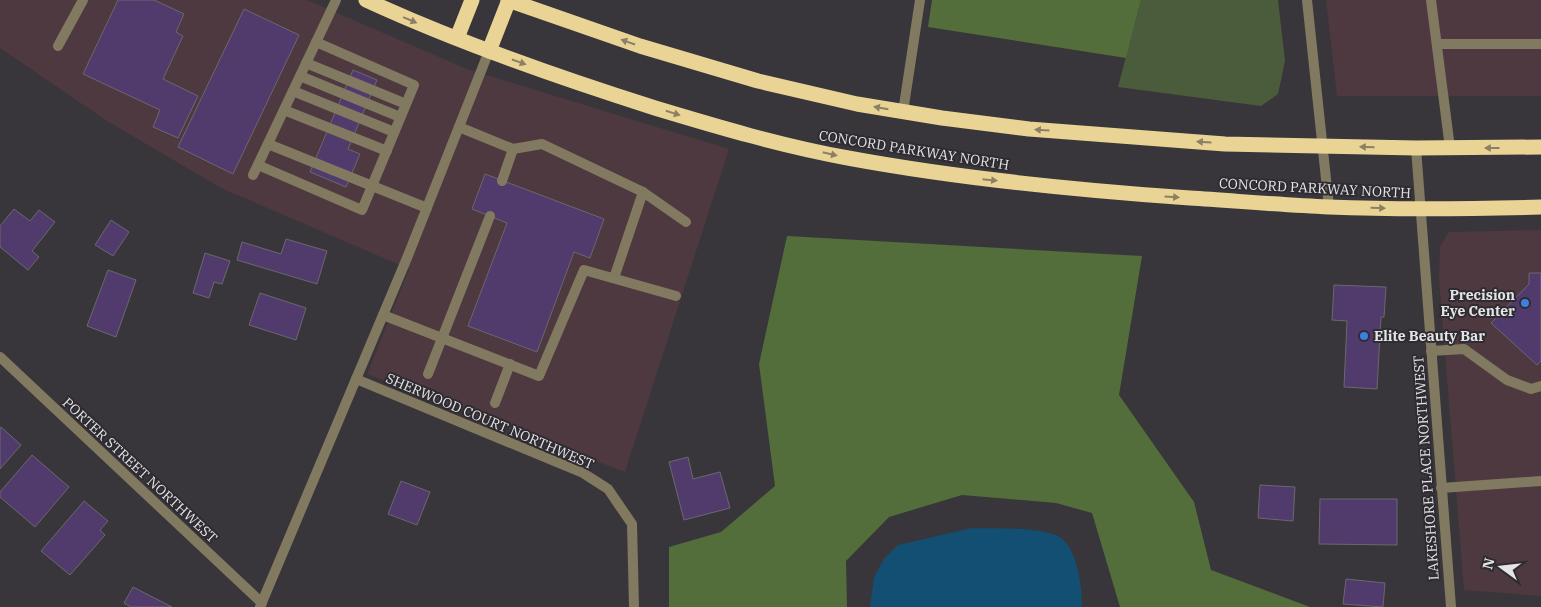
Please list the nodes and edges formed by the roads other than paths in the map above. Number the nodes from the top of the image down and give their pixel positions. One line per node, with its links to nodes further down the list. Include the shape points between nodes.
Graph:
1 (83, 0): 13 (street)
2 (336, 0): 10 (street)
3 (366, 0): 9 (highway, CONCORD PARKWAY NORTH, one-way to 9)
4 (472, 0): 9 (highway)
5 (508, 0): 14 (highway); 20 (highway, one-way to 5, via 758,81 640,46)
6 (920, 0): 20 (street)
7 (1306, 0): 25 (street)
8 (1431, 0): 11 (street)
9 (457, 38): 14 (highway, CONCORD PARKWAY NORTH)
10 (316, 42): 15 (street); 18 (street, via 414,85)
11 (1436, 44): 12 (street); 28 (street)
12 (1541, 44)
13 (58, 46)
14 (489, 51): 22 (street); 36 (highway, CONCORD PARKWAY NORTH, one-way to 36, via 610,94 726,130 845,158 966,178 1124,194)
15 (306, 62): 16 (street); 18 (street)
16 (300, 76): 17 (street); 21 (street)
17 (293, 91): 19 (street); 23 (street)
18 (406, 104): 21 (street)
19 (284, 110): 24 (street); 30 (street)
20 (903, 112): 25 (highway, one-way to 20, via 1225,144 1029,129)
21 (400, 117): 23 (street)
22 (459, 127): 29 (street); 38 (street)
23 (394, 132): 30 (street)
24 (268, 144): 31 (street); 34 (street)
25 (1322, 146): 27 (highway, one-way to 25); 36 (street)
26 (1541, 147): 28 (highway, one-way to 28)
27 (1416, 148): 28 (highway); 39 (street, LAKESHORE PLACE NORTHWEST)
28 (1450, 148)
29 (513, 149): 33 (street); 35 (street, via 542,144)
30 (386, 151): 34 (street)
31 (258, 165): 32 (street); 34 (street, via 362,210)
32 (253, 175)
33 (502, 180)
34 (372, 186): 38 (street)
35 (643, 192): 41 (street); 42 (street)
36 (1329, 207): 39 (highway, CONCORD PARKWAY NORTH, one-way to 39)
37 (1541, 207): 39 (highway, CONCORD PARKWAY NORTH)
38 (427, 208): 44 (street)
39 (1421, 209): 46 (street, LAKESHORE PLACE NORTHWEST)
40 (490, 216): 45 (street)
41 (686, 222)
42 (614, 278): 43 (street); 48 (street, via 584,270 539,376)
43 (676, 296)
44 (383, 315): 45 (street); 50 (street)
45 (442, 337): 48 (street); 49 (street)
46 (1431, 351): 51 (street, via 1464,349 1507,380 1532,389); 54 (street, LAKESHORE PLACE NORTHWEST)
47 (0, 357): 55 (street, PORTER STREET NORTHWEST)
48 (510, 364): 52 (street)
49 (428, 374)
50 (356, 380): 55 (street); 56 (street, SHERWOOD COURT NORTHWEST, via 583,473 608,488 632,524)
51 (1541, 386)
52 (495, 404)
53 (1541, 481): 54 (street)
54 (1441, 488): 57 (street, LAKESHORE PLACE NORTHWEST)
55 (261, 605)
56 (634, 607)
57 (1451, 607)

